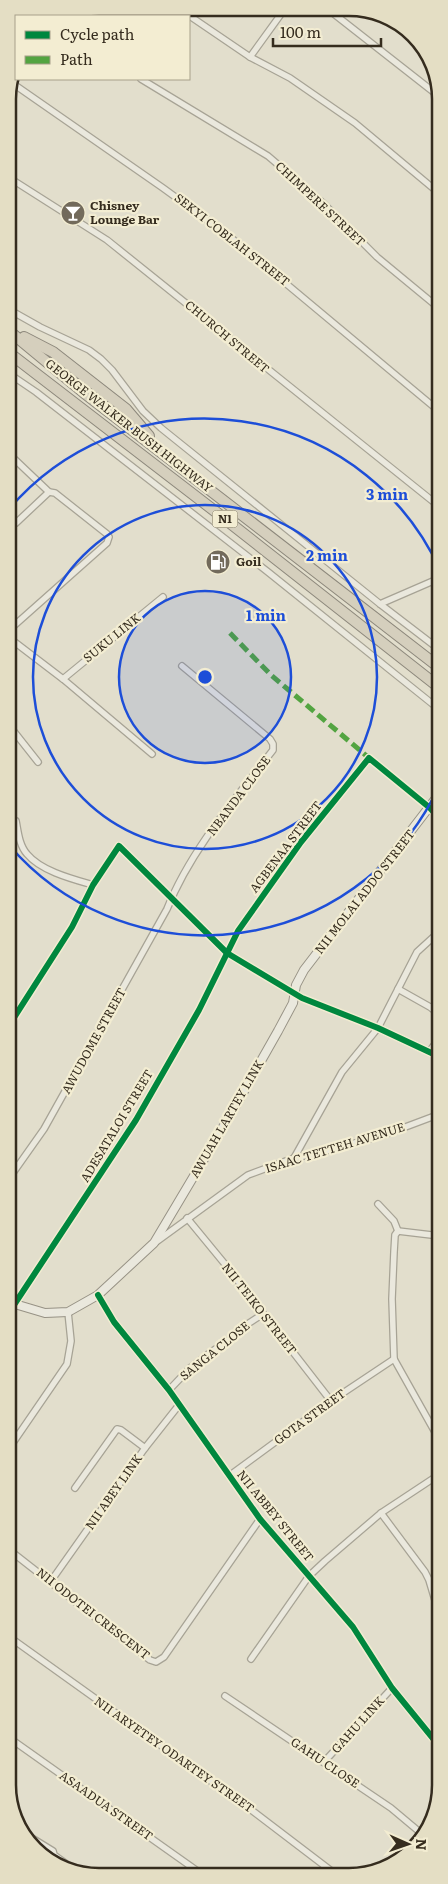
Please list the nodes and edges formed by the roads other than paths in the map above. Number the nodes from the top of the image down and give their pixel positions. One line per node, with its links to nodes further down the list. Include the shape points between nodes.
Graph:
1 (190, 16): 4 (street)
2 (280, 16): 4 (street)
3 (337, 16): 7 (street)
4 (250, 57): 9 (street, via 290,78 355,123)
5 (143, 80): 10 (street, CHIMPERE STREET, via 268,156 323,203 377,258)
6 (17, 87): 15 (street, SEKYI COBLAH STREET, via 229,236)
7 (431, 90)
8 (16, 182): 18 (street, CHURCH STREET, via 107,240)
9 (432, 187)
10 (432, 303)
11 (16, 314): 22 (street, via 89,350 112,370 143,411 161,428)
12 (16, 334): 26 (highway, GEORGE WALKER BUSH HIGHWAY / N1, via 52,352 126,409 163,452)
13 (16, 358): 29 (highway, GEORGE WALKER BUSH HIGHWAY / N1)
14 (16, 378): 30 (street, via 268,572)
15 (432, 405)
16 (16, 461): 17 (street)
17 (49, 492): 19 (street); 23 (street, via 55,493 107,534 108,540)
18 (432, 501)
19 (16, 523)
20 (432, 581): 22 (street)
21 (163, 597): 28 (street, SUKU LINK)
22 (380, 604): 25 (street)
23 (16, 624)
24 (16, 643): 28 (street)
25 (432, 644)
26 (432, 662)
27 (182, 666): 38 (street, NBANDA CLOSE, via 270,739 273,750 221,817)
28 (62, 680): 32 (street)
29 (432, 682)
30 (432, 704)
31 (16, 734): 33 (street)
32 (152, 754)
33 (38, 762)
34 (432, 805): 35 (street, NII MOLAI ADDO STREET)
35 (430, 808): 40 (street, AGBENAA STREET, via 369,758 301,842 238,931); 42 (street, NII MOLAI ADDO STREET, via 304,970)
36 (16, 821): 37 (street, via 19,838 27,854 64,876)
37 (93, 885): 38 (street, via 119,846); 44 (street, via 72,927)
38 (172, 897): 40 (street); 51 (street, AWUDOME STREET, via 89,1051 44,1129)
39 (432, 938): 41 (street, via 417,952)
40 (227, 953): 42 (street); 58 (street, ADESATALOI STREET, via 199,1010 136,1120)
41 (398, 989): 43 (street); 45 (street)
42 (294, 993): 45 (street); 56 (street, AWUAH LARTEY LINK, via 293,1003 274,1039)
43 (432, 1008)
44 (16, 1014)
45 (378, 1028): 47 (street); 50 (street, via 342,1072)
46 (432, 1048): 47 (street)
47 (429, 1052): 48 (street)
48 (432, 1054)
49 (432, 1117): 50 (street, ISAAC TETTEH AVENUE, via 384,1135)
50 (294, 1158): 53 (street, ISAAC TETTEH AVENUE, via 248,1175)
51 (16, 1169)
52 (378, 1204): 54 (street, via 394,1221)
53 (187, 1218): 56 (street, ISAAC TETTEH AVENUE); 61 (street, NII TEIKO STREET)
54 (398, 1231): 55 (street); 62 (street, via 395,1234 394,1261)
55 (432, 1235)
56 (154, 1243): 57 (street, ISAAC TETTEH AVENUE)
57 (98, 1295): 60 (street, ISAAC TETTEH AVENUE); 63 (street, NII ABBEY STREET, via 114,1322)
58 (16, 1297)
59 (16, 1304): 60 (street, ISAAC TETTEH AVENUE, via 45,1314)
60 (68, 1312): 67 (street, via 71,1341 67,1364)
61 (263, 1314): 63 (street, SANGA CLOSE, via 190,1368); 64 (street, NII TEIKO STREET)
62 (394, 1359): 64 (street, GOTA STREET); 66 (street)
63 (169, 1390): 65 (street, NII ABBEY STREET)
64 (331, 1401): 69 (street, GOTA STREET)
65 (179, 1405): 68 (street, NII ABEY LINK); 69 (street, NII ABBEY STREET)
66 (432, 1427)
67 (16, 1438)
68 (145, 1448): 71 (street, via 116,1429); 76 (street, NII ABEY LINK)
69 (228, 1476): 73 (street, NII ABBEY STREET)
70 (432, 1479): 72 (street)
71 (75, 1488)
72 (381, 1513): 75 (street); 77 (street, via 425,1572)
73 (260, 1519): 75 (street, NII ABBEY STREET); 76 (street, NII ODOTEI CRESCENT, via 164,1657 156,1662)
74 (16, 1555): 76 (street, NII ODOTEI CRESCENT)
75 (309, 1576): 79 (street); 80 (street, NII ABBEY STREET, via 352,1627)
76 (51, 1581)
77 (432, 1590)
78 (16, 1642): 89 (street, NII ARYETEY ODARTEY STREET)
79 (251, 1659)
80 (392, 1688): 82 (street, NII ABBEY STREET); 84 (street, GAHU LINK)
81 (225, 1696): 84 (street, GAHU CLOSE)
82 (432, 1737)
83 (16, 1743): 88 (street, ASAADUA STREET)
84 (324, 1762): 85 (street, GAHU CLOSE)
85 (418, 1830)
86 (42, 1844): 87 (street)
87 (54, 1854)
88 (193, 1868)
89 (328, 1868)

